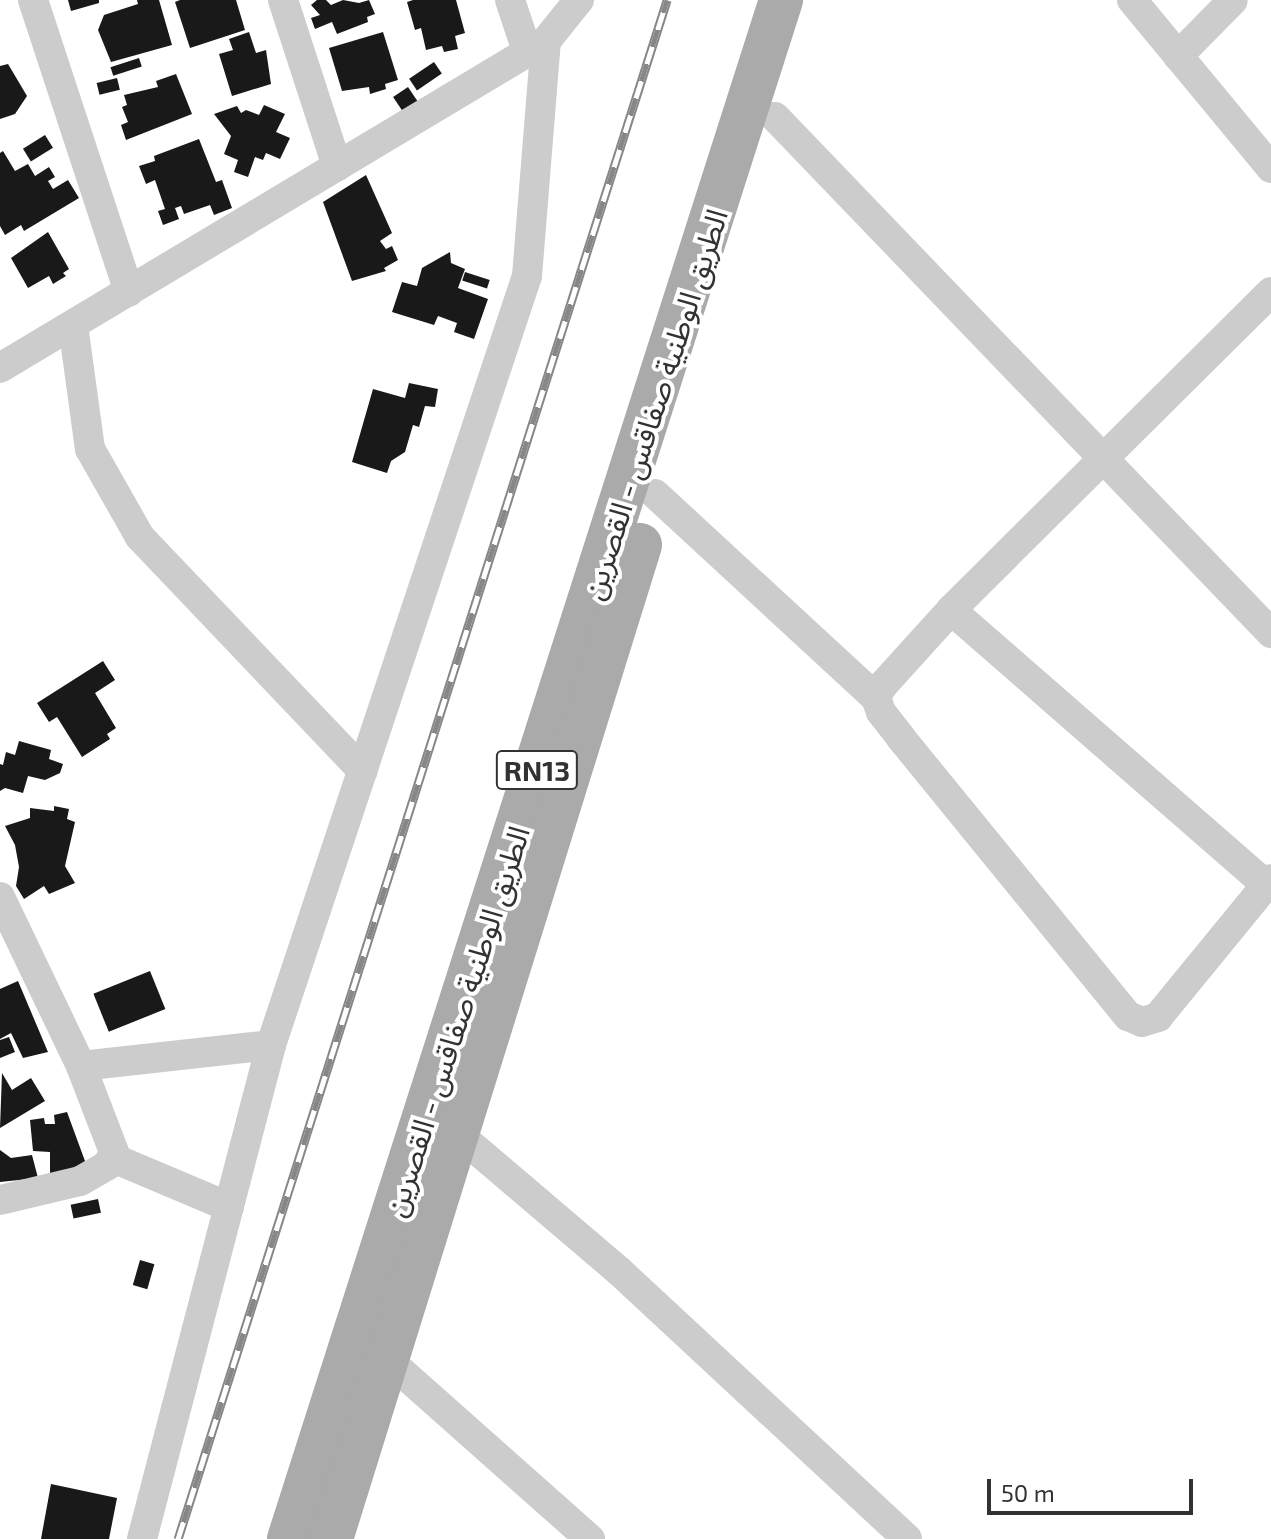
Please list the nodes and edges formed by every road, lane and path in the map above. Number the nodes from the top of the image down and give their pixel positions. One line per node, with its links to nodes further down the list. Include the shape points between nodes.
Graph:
1 (33, 0): 15 (street)
2 (283, 0): 12 (street)
3 (510, 0): 9 (street)
4 (579, 0): 9 (street)
5 (781, 0): 14 (main road, الطريق الوطنية صفاقس - القصرين / RN13)
6 (812, 0): 11 (main road, الطريق الوطنية صفاقس - القصرين / RN13)
7 (1132, 0): 10 (street)
8 (1233, 0): 10 (street)
9 (536, 46): 12 (street); 24 (street, via 527,276)
10 (1178, 56): 13 (street)
11 (775, 117): 14 (main road, الطريق الوطنية صفاقس - القصرين / RN13); 19 (street)
12 (337, 166): 15 (street)
13 (1271, 168)
14 (729, 214): 20 (main road, الطريق الوطنية صفاقس - القصرين / RN13); 25 (main road, الطريق الوطنية صفاقس - القصرين / RN13)
15 (129, 292): 17 (street)
16 (1271, 292): 19 (street)
17 (73, 325): 18 (street); 24 (street, via 90,449 140,537)
18 (0, 368)
19 (1104, 458): 21 (street); 22 (street)
20 (655, 494): 23 (street); 25 (main road, الطريق الوطنية صفاقس - القصرين / RN13)
21 (951, 610): 23 (street); 26 (street)
22 (1271, 633)
23 (876, 698): 26 (street, via 901,738 1128,1016 1142,1022 1158,1017)
24 (363, 771): 28 (street)
25 (540, 816): 30 (main road, الطريق الوطنية صفاقس - القصرين / RN13, via 517,936); 34 (main road, الطريق الوطنية صفاقس - القصرين / RN13)
26 (1269, 882)
27 (0, 897): 29 (street)
28 (271, 1045): 29 (street); 33 (street)
29 (81, 1066): 31 (street, via 110,1137)
30 (458, 1134): 34 (main road, الطريق الوطنية صفاقس - القصرين / RN13); 39 (street, via 619,1271)
31 (113, 1158): 32 (street, via 80,1181); 33 (street)
32 (0, 1200)
33 (229, 1207): 35 (street)
34 (369, 1352): 36 (main road, الطريق الوطنية صفاقس - القصرين / RN13); 37 (main road, الطريق الوطنية صفاقس - القصرين / RN13); 38 (street)
35 (142, 1539)
36 (289, 1539)
37 (331, 1539)
38 (590, 1539)
39 (907, 1539)

